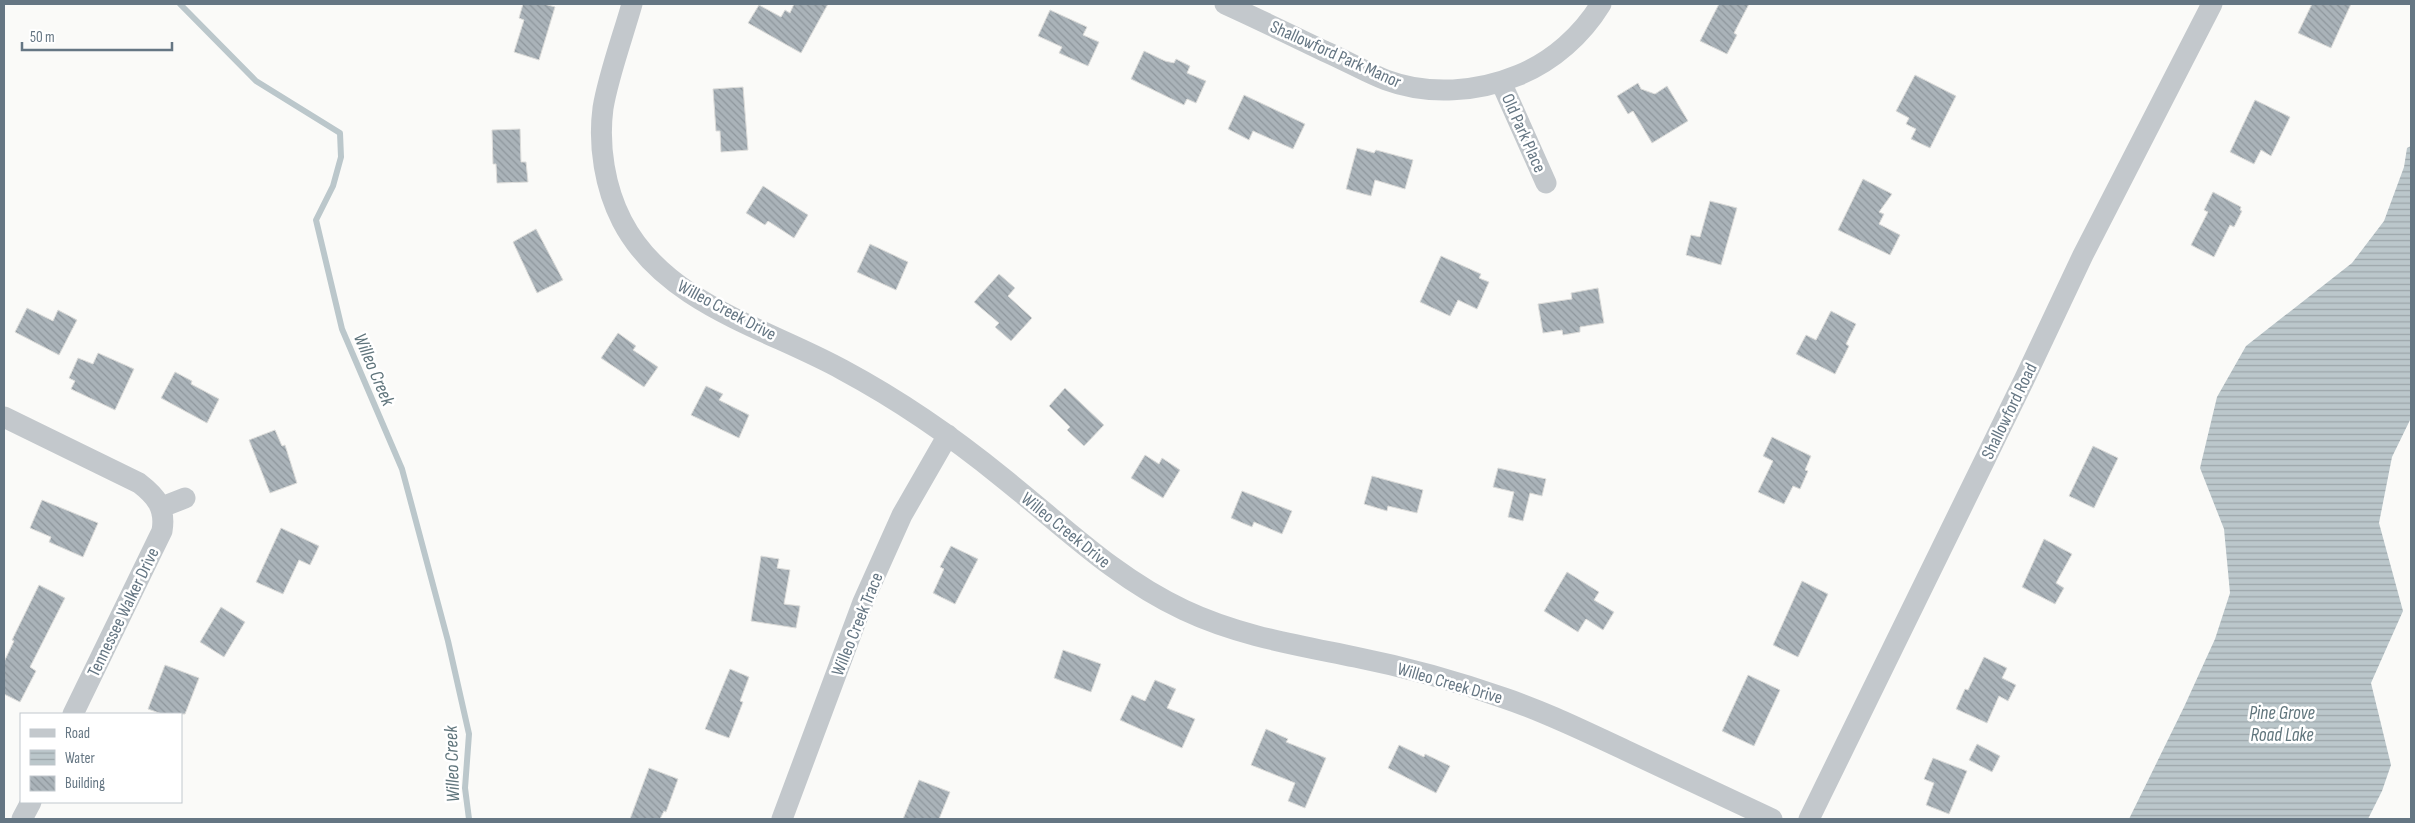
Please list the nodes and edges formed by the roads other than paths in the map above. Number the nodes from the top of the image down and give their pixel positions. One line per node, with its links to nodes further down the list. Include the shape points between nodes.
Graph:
1 (632, 4): 8 (street, Willeo Creek Drive, via 604,108 602,154 611,195 622,222 638,246 657,268 704,302 844,370)
2 (1225, 4): 5 (street, Shallowford Park Manor, via 1387,80 1417,88 1446,90)
3 (1601, 4): 5 (street, Shallowford Park Manor, via 1576,37 1554,55)
4 (2212, 4): 16 (street, Shallowford Road, via 2083,255)
5 (1501, 82): 6 (street, Old Park Place)
6 (1546, 183)
7 (4, 417): 10 (street, via 139,483)
8 (948, 436): 14 (street, Willeo Creek Trace, via 902,515 864,602); 15 (street, Willeo Creek Drive, via 1003,477 1104,562 1185,611 1260,638 1411,670 1506,699 1576,727)
9 (185, 498): 10 (street)
10 (162, 507): 11 (street, Tennessee Walker Drive, via 162,531)
11 (73, 713)
12 (30, 803): 13 (street)
13 (22, 819)
14 (782, 819)
15 (1772, 819)
16 (1809, 819)

